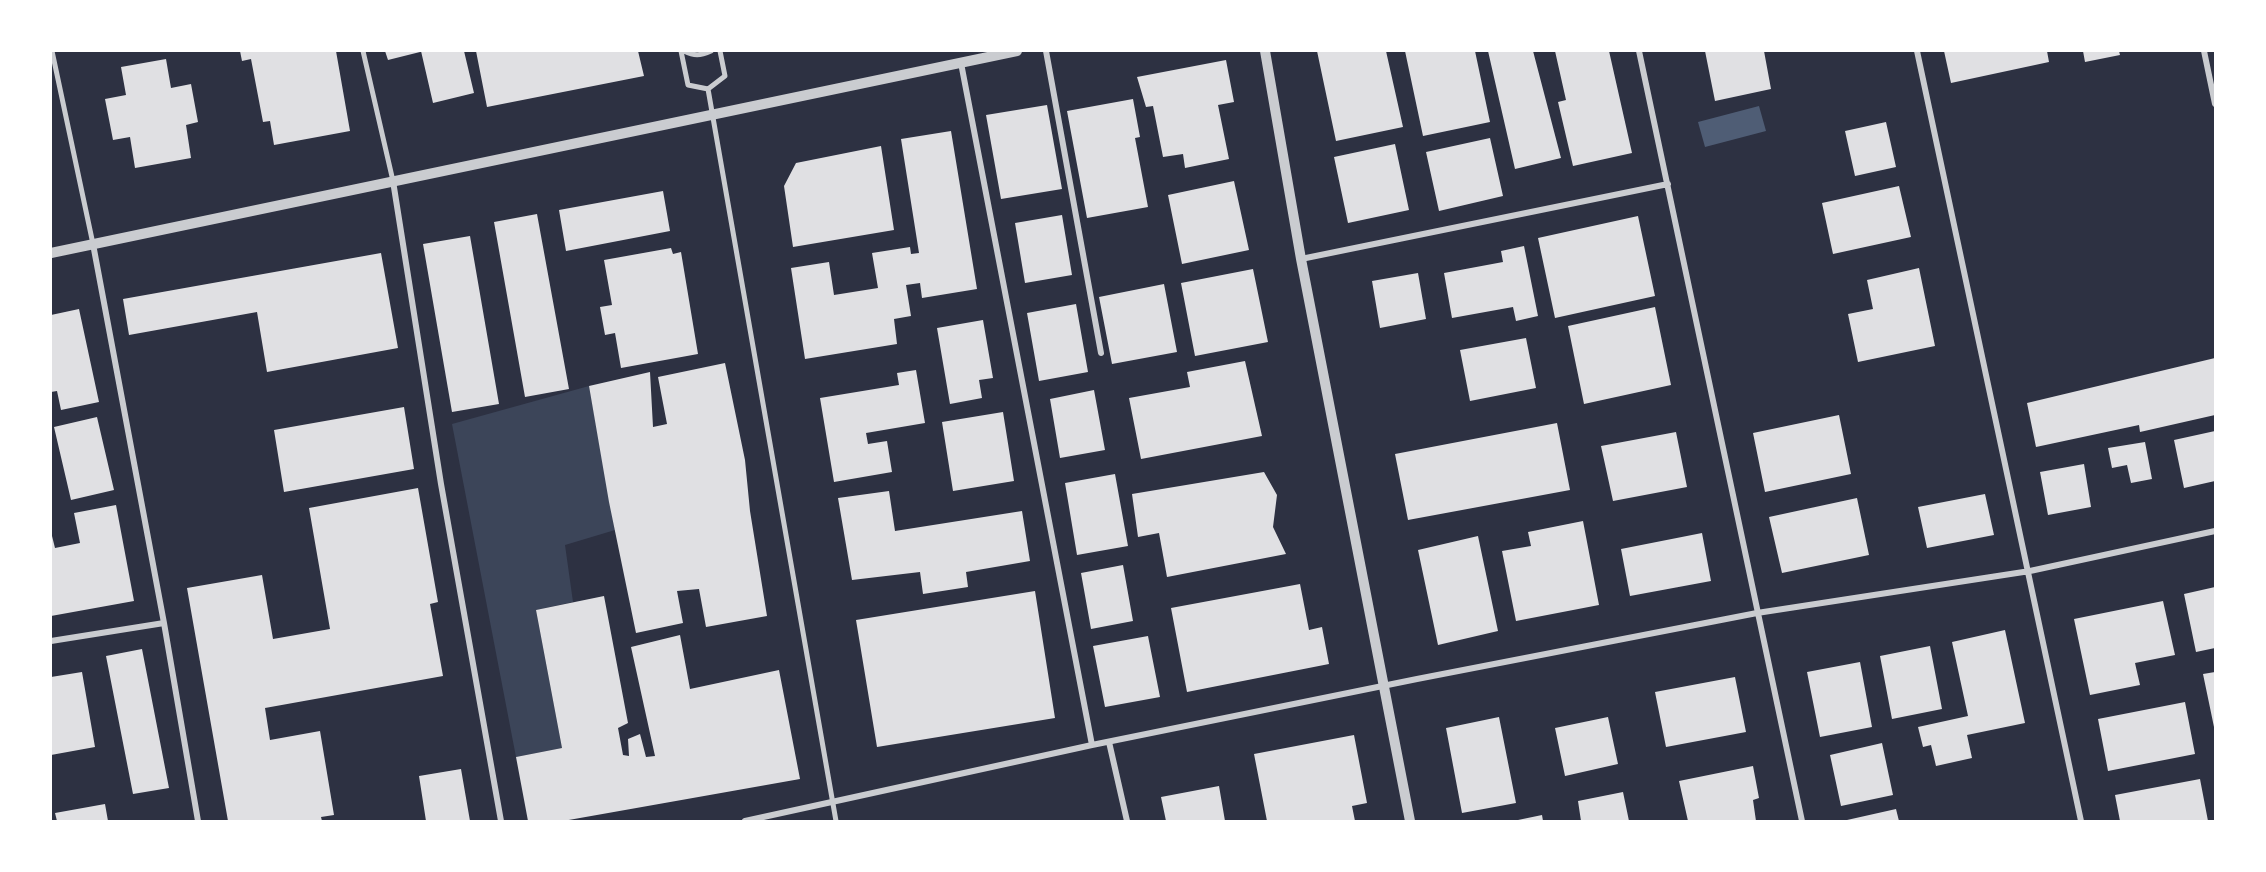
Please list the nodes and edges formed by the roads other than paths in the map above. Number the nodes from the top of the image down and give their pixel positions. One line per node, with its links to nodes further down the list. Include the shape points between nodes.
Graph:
1 (52, 51): 18 (street)
2 (363, 51): 16 (street)
3 (683, 51): 4 (street, via 701,56); 13 (street, via 688,86)
4 (711, 51)
5 (720, 51): 13 (street, via 724,76)
6 (1017, 51): 12 (street)
7 (1046, 51): 21 (street)
8 (1265, 51): 20 (street)
9 (1639, 51): 17 (street)
10 (1917, 51): 23 (street)
11 (2204, 51): 14 (street)
12 (962, 63): 15 (street); 29 (street)
13 (708, 90): 15 (street)
14 (2215, 104)
15 (714, 114): 16 (street); 30 (street)
16 (393, 181): 18 (street); 32 (street, via 443,496)
17 (1668, 184): 20 (street); 24 (street)
18 (93, 244): 19 (street); 25 (street)
19 (51, 253)
20 (1301, 259): 27 (street)
21 (1101, 353)
22 (2215, 531): 23 (street)
23 (2030, 571): 24 (street); 38 (street)
24 (1757, 613): 27 (street); 37 (street)
25 (164, 623): 26 (street); 31 (street)
26 (51, 641)
27 (1384, 686): 28 (street); 36 (street)
28 (1109, 741): 29 (street); 35 (street)
29 (1092, 745): 30 (street)
30 (833, 803): 33 (street); 34 (street)
31 (198, 821)
32 (501, 821)
33 (745, 821)
34 (836, 821)
35 (1126, 821)
36 (1410, 821)
37 (1802, 821)
38 (2081, 821)

